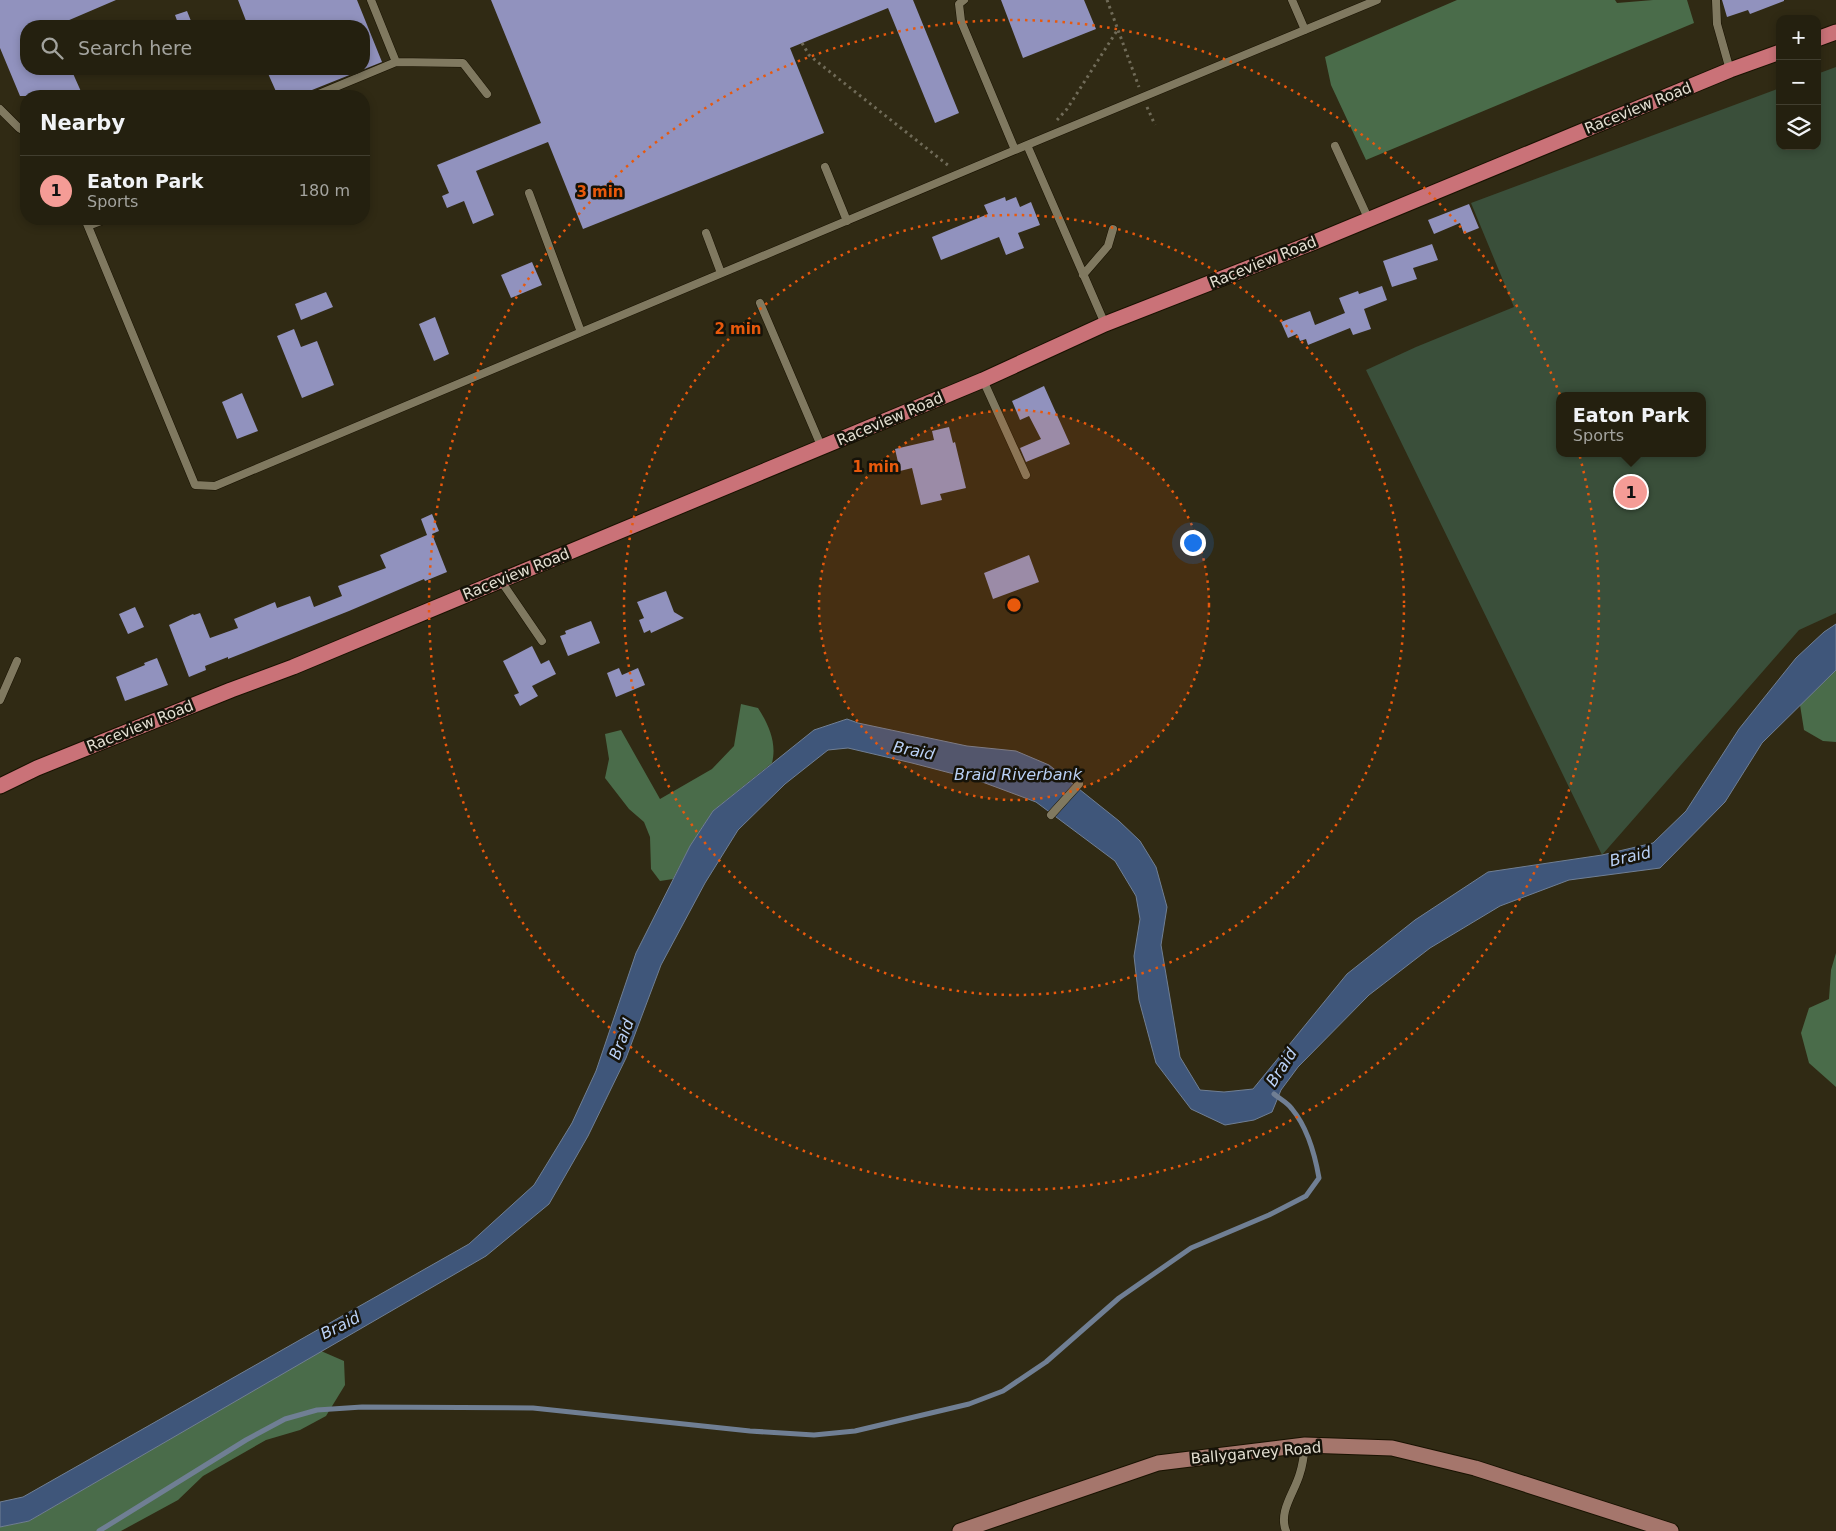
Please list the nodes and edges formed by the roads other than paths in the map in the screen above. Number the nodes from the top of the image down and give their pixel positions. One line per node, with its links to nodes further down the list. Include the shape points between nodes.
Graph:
1 (371, 0): 10 (lane)
2 (964, 0): 20 (lane, via 959,4 961,21)
3 (1292, 0): 6 (lane)
4 (1377, 0): 6 (lane)
5 (1716, 0): 11 (lane, via 1717,24)
6 (1305, 30): 18 (lane)
7 (1836, 32): 8 (main road)
8 (1821, 38)
9 (1776, 53): 11 (main road, Raceview Road)
10 (396, 62): 12 (lane); 15 (lane, via 463,62)
11 (1730, 70): 23 (main road, Raceview Road)
12 (370, 73)
13 (365, 75): 14 (lane)
14 (328, 90)
15 (487, 94)
16 (0, 108): 17 (lane)
17 (20, 129)
18 (1027, 145): 20 (lane); 29 (lane)
19 (1335, 146): 23 (lane)
20 (1015, 150): 24 (lane)
21 (825, 167): 24 (lane)
22 (528, 193): 32 (lane)
23 (1368, 218): 31 (main road, Raceview Road)
24 (847, 221): 28 (lane)
25 (87, 225): 32 (lane, via 194,485 215,486)
26 (1112, 229): 29 (lane, via 1108,246)
27 (706, 232): 28 (lane)
28 (722, 273): 32 (lane)
29 (1083, 275): 31 (lane)
30 (760, 303): 34 (lane)
31 (1104, 324): 33 (main road, Raceview Road)
32 (581, 332)
33 (983, 380): 34 (main road, Raceview Road); 35 (lane)
34 (822, 448): 36 (main road, Raceview Road)
35 (1026, 476)
36 (501, 580): 37 (lane); 41 (main road, Raceview Road, via 37,768)
37 (542, 641)
38 (17, 661): 39 (lane)
39 (0, 700)
40 (1079, 784): 42 (lane)
41 (0, 786)
42 (1051, 815)
43 (1304, 1445): 44 (street, Ballygarvey Road, via 1158,1463); 45 (lane, via 1300,1475 1286,1509); 46 (street, Ballygarvey Road, via 1392,1448 1475,1468)
44 (960, 1531)
45 (1286, 1531)
46 (1670, 1531)

